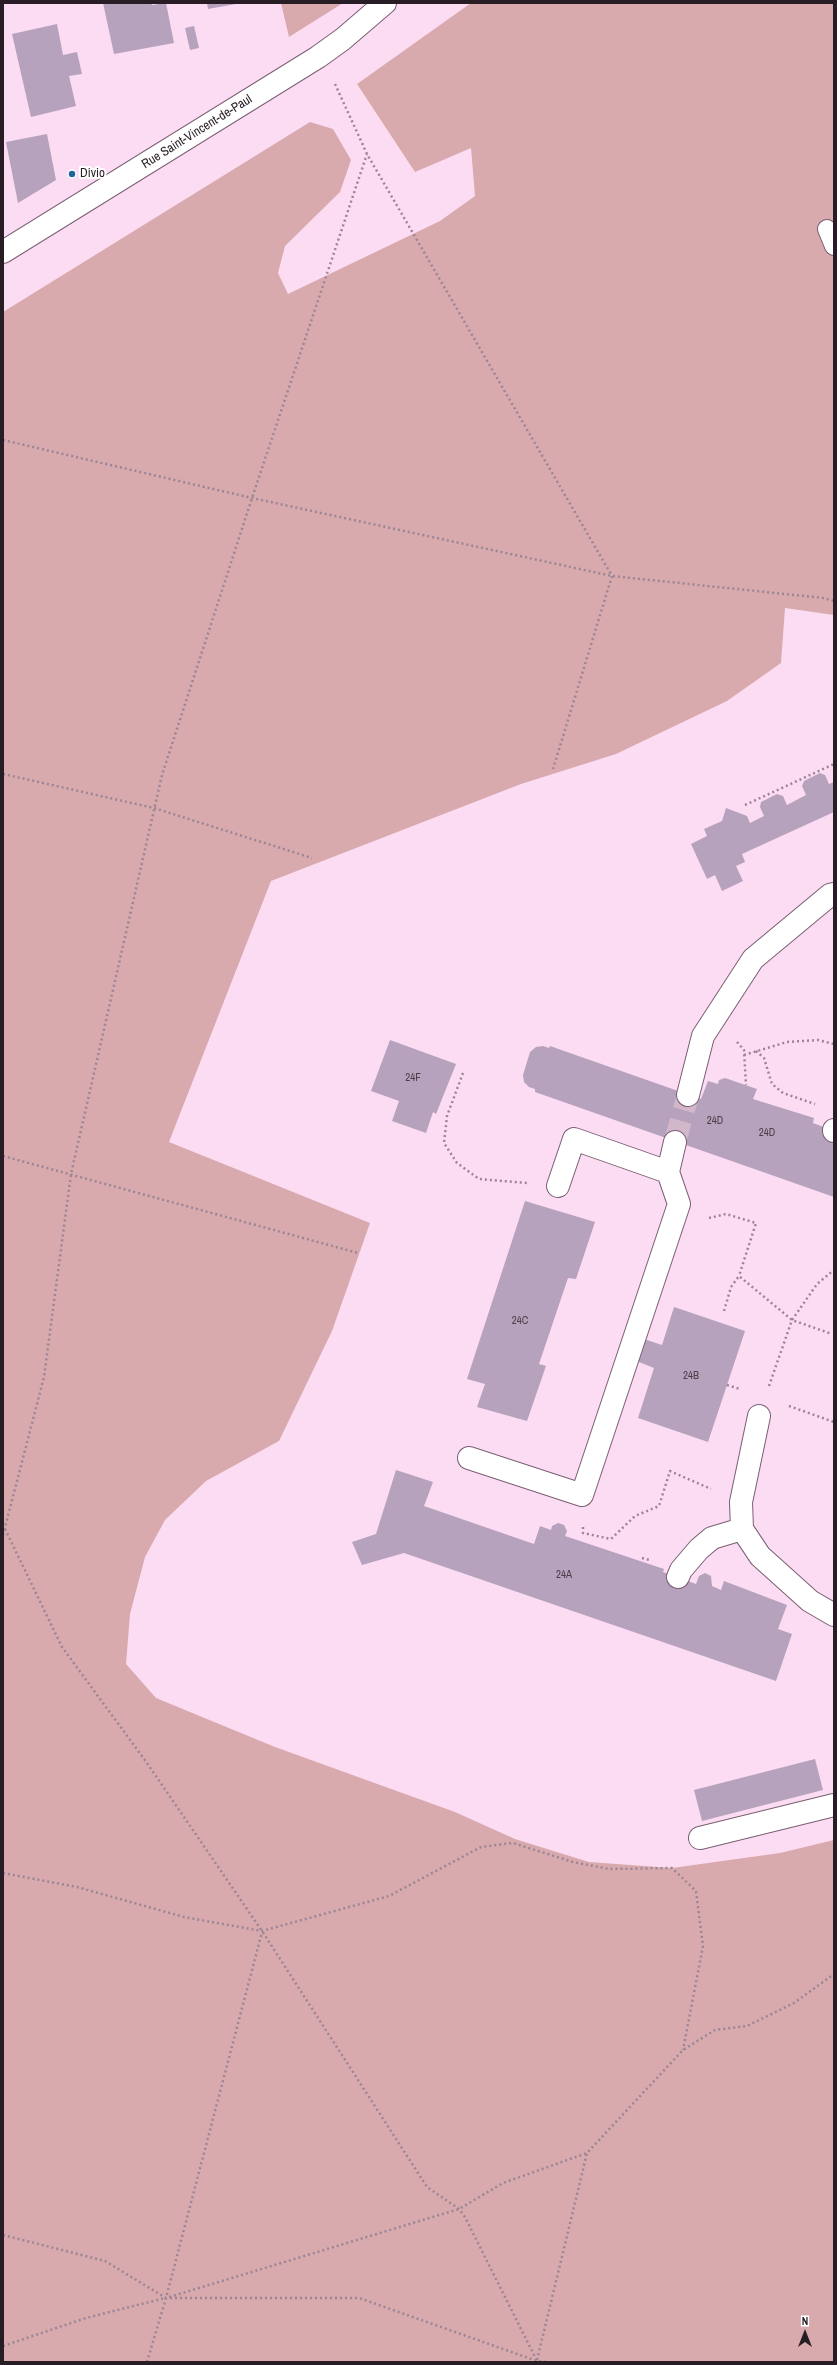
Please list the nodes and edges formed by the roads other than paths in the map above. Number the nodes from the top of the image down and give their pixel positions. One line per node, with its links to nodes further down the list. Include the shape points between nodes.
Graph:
1 (385, 3): 4 (street, Rue Saint-Vincent-de-Paul, via 318,57)
2 (827, 229): 3 (lane)
3 (834, 246)
4 (3, 252)
5 (834, 894): 6 (street, via 753,959 703,1036)
6 (688, 1095)
7 (675, 1142): 8 (street)
8 (668, 1172): 9 (street, via 574,1139); 11 (street, via 679,1204 582,1495)
9 (558, 1186)
10 (759, 1416): 12 (street, via 741,1502)
11 (469, 1458)
12 (742, 1529): 13 (street, via 712,1538 680,1570); 14 (street, via 760,1556 810,1601)
13 (678, 1577)
14 (834, 1615)
15 (834, 1805): 16 (street)
16 (700, 1838)

